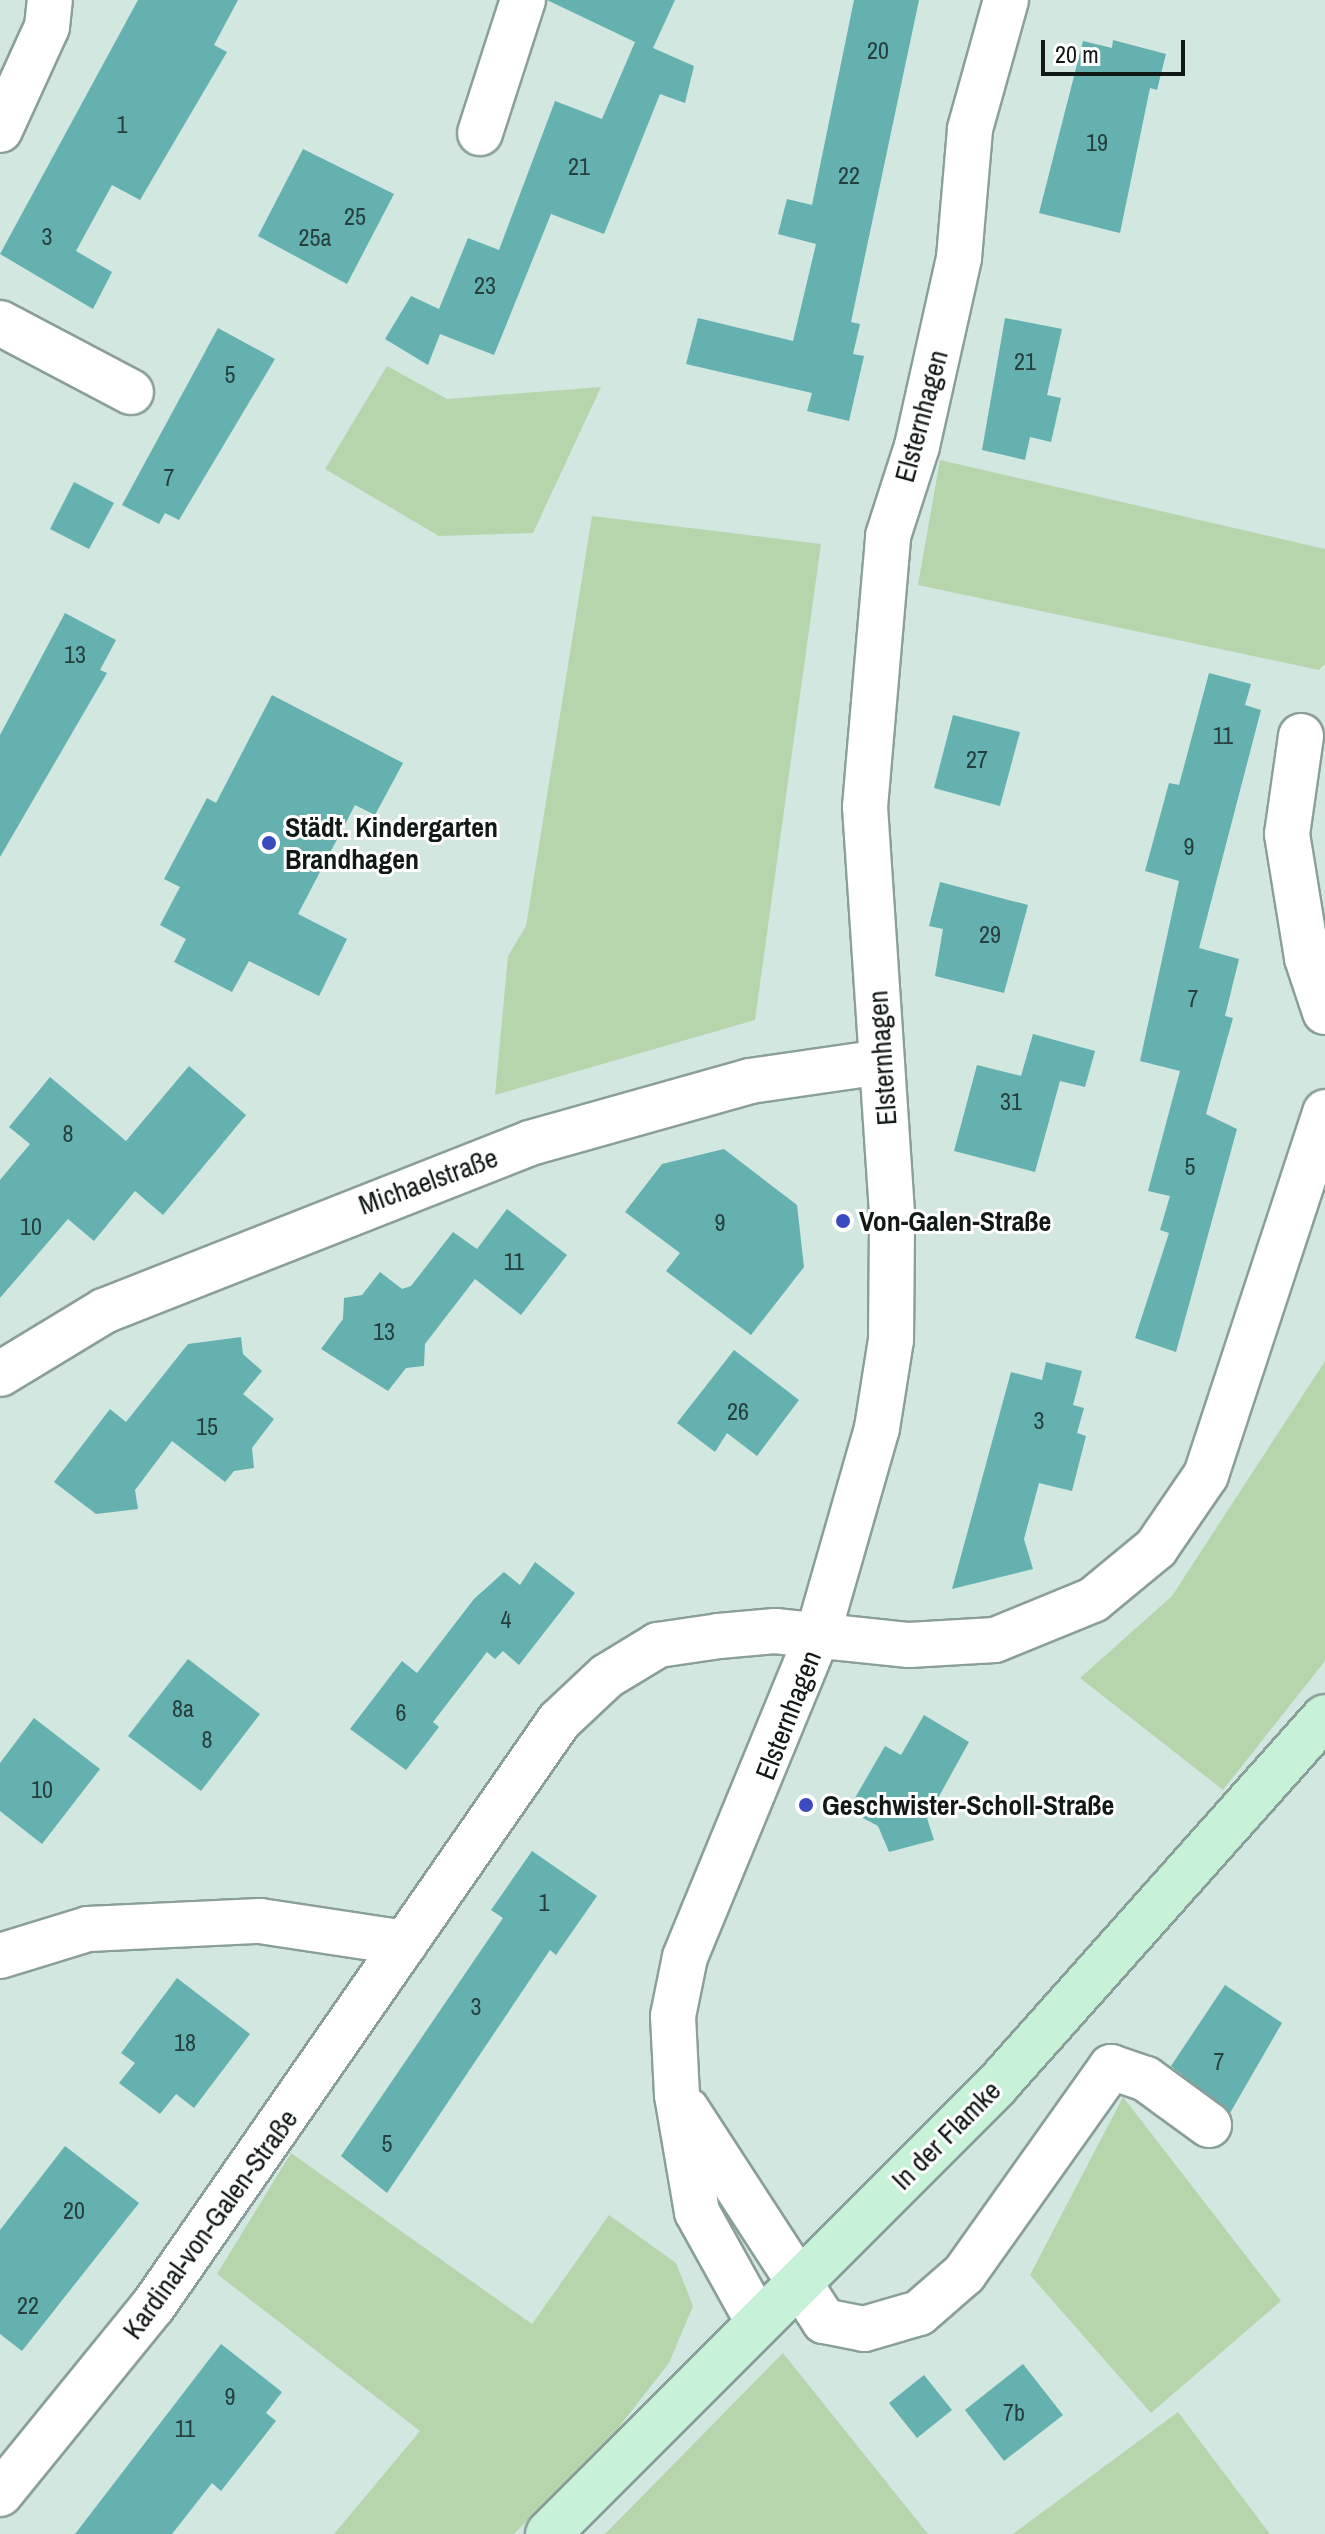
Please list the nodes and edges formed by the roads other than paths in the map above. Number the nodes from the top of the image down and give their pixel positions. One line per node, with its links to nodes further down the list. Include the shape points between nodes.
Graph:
1 (50, 0): 4 (street, via 47,27)
2 (523, 0): 5 (street)
3 (1006, 0): 11 (street, Elsternhagen, via 970,129 959,258 917,446 888,536 865,807)
4 (0, 130)
5 (480, 133)
6 (0, 323): 7 (street)
7 (131, 392)
8 (1301, 736): 9 (street, via 1287,834)
9 (1313, 901): 10 (street)
10 (1325, 1012)
11 (882, 1062): 13 (street, Michaelstraße, via 750,1081 530,1143 104,1311); 14 (street, Elsternhagen, via 891,1340 859,1510)
12 (1325, 1112): 14 (street, via 1206,1475 1156,1548 1093,1600 995,1640 909,1645)
13 (0, 1374)
14 (818, 1634): 16 (street, Kardinal-von-Galen-Straße, via 775,1631 658,1645 607,1676 559,1721); 18 (street, Elsternhagen, via 685,1957 673,2016)
15 (1325, 1717): 20 (main road, In der Flamke, via 996,2086)
16 (405, 1943): 17 (street, via 260,1921 88,1929); 22 (street, Kardinal-von-Galen-Straße, via 153,2306)
17 (0, 1956)
18 (677, 2095): 20 (street); 21 (street, Elsternhagen, via 697,2212)
19 (1209, 2125): 20 (street, via 1146,2079 1111,2067 999,2234 919,2313 884,2329 847,2328 824,2321)
20 (800, 2283): 21 (main road, In der Flamke)
21 (758, 2322): 23 (main road, In der Flamke)
22 (0, 2494)
23 (548, 2534)

